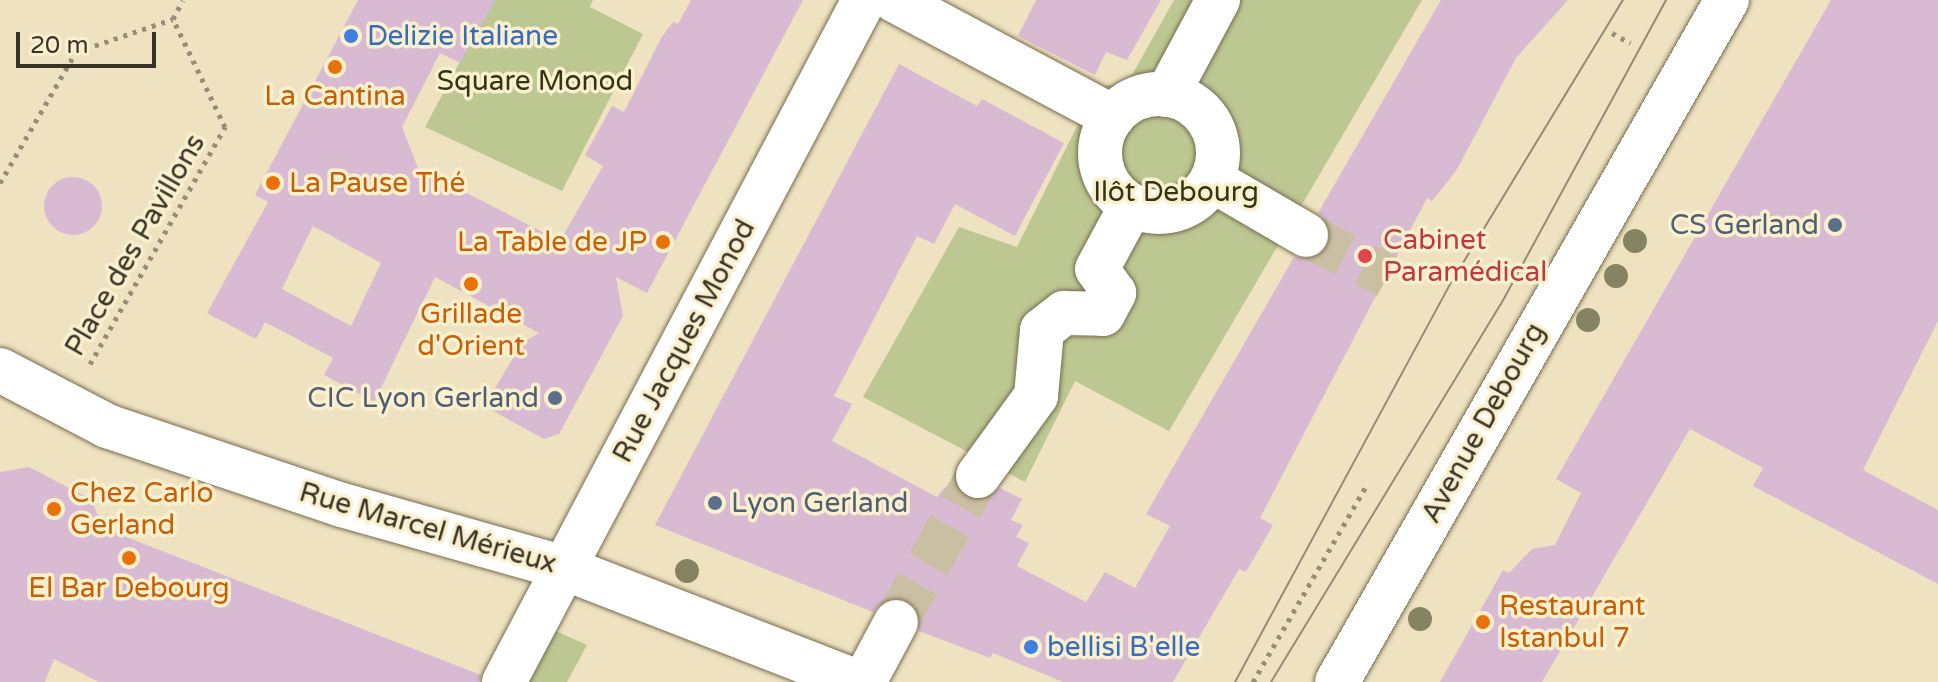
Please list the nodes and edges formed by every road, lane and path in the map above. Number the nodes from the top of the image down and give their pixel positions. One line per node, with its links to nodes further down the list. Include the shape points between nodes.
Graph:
1 (183, 0): 6 (path)
2 (864, 0): 19 (street, Rue Jacques Monod)
3 (894, 0): 10 (street)
4 (1218, 0): 9 (street)
5 (1727, 0): 24 (street, Avenue Debourg)
6 (173, 19): 12 (path, via 76,52); 16 (path, Place des Pavillons, via 225,127)
7 (1612, 33): 8 (path)
8 (1630, 43)
9 (1167, 95): 10 (street, via 1137,98); 11 (street, via 1195,106 1209,121 1218,160)
10 (1113, 117): 13 (street, via 1101,142 1100,161 1105,179)
11 (1212, 180): 13 (street, via 1186,206 1168,212); 14 (street)
12 (0, 183)
13 (1131, 206): 17 (street, via 1097,269 1114,293 1103,314 1064,313 1042,330 1036,396)
14 (1306, 235)
15 (0, 370): 16 (street, Rue Marcel Mérieux)
16 (68, 403): 19 (street, Rue Marcel Mérieux, via 107,426 342,505)
17 (978, 476)
18 (1366, 486): 23 (path)
19 (564, 568): 21 (street, Rue Jacques Monod); 22 (street, Rue Marcel Mérieux)
20 (896, 622): 22 (street)
21 (504, 682)
22 (861, 682)
23 (1253, 682)
24 (1337, 682)

